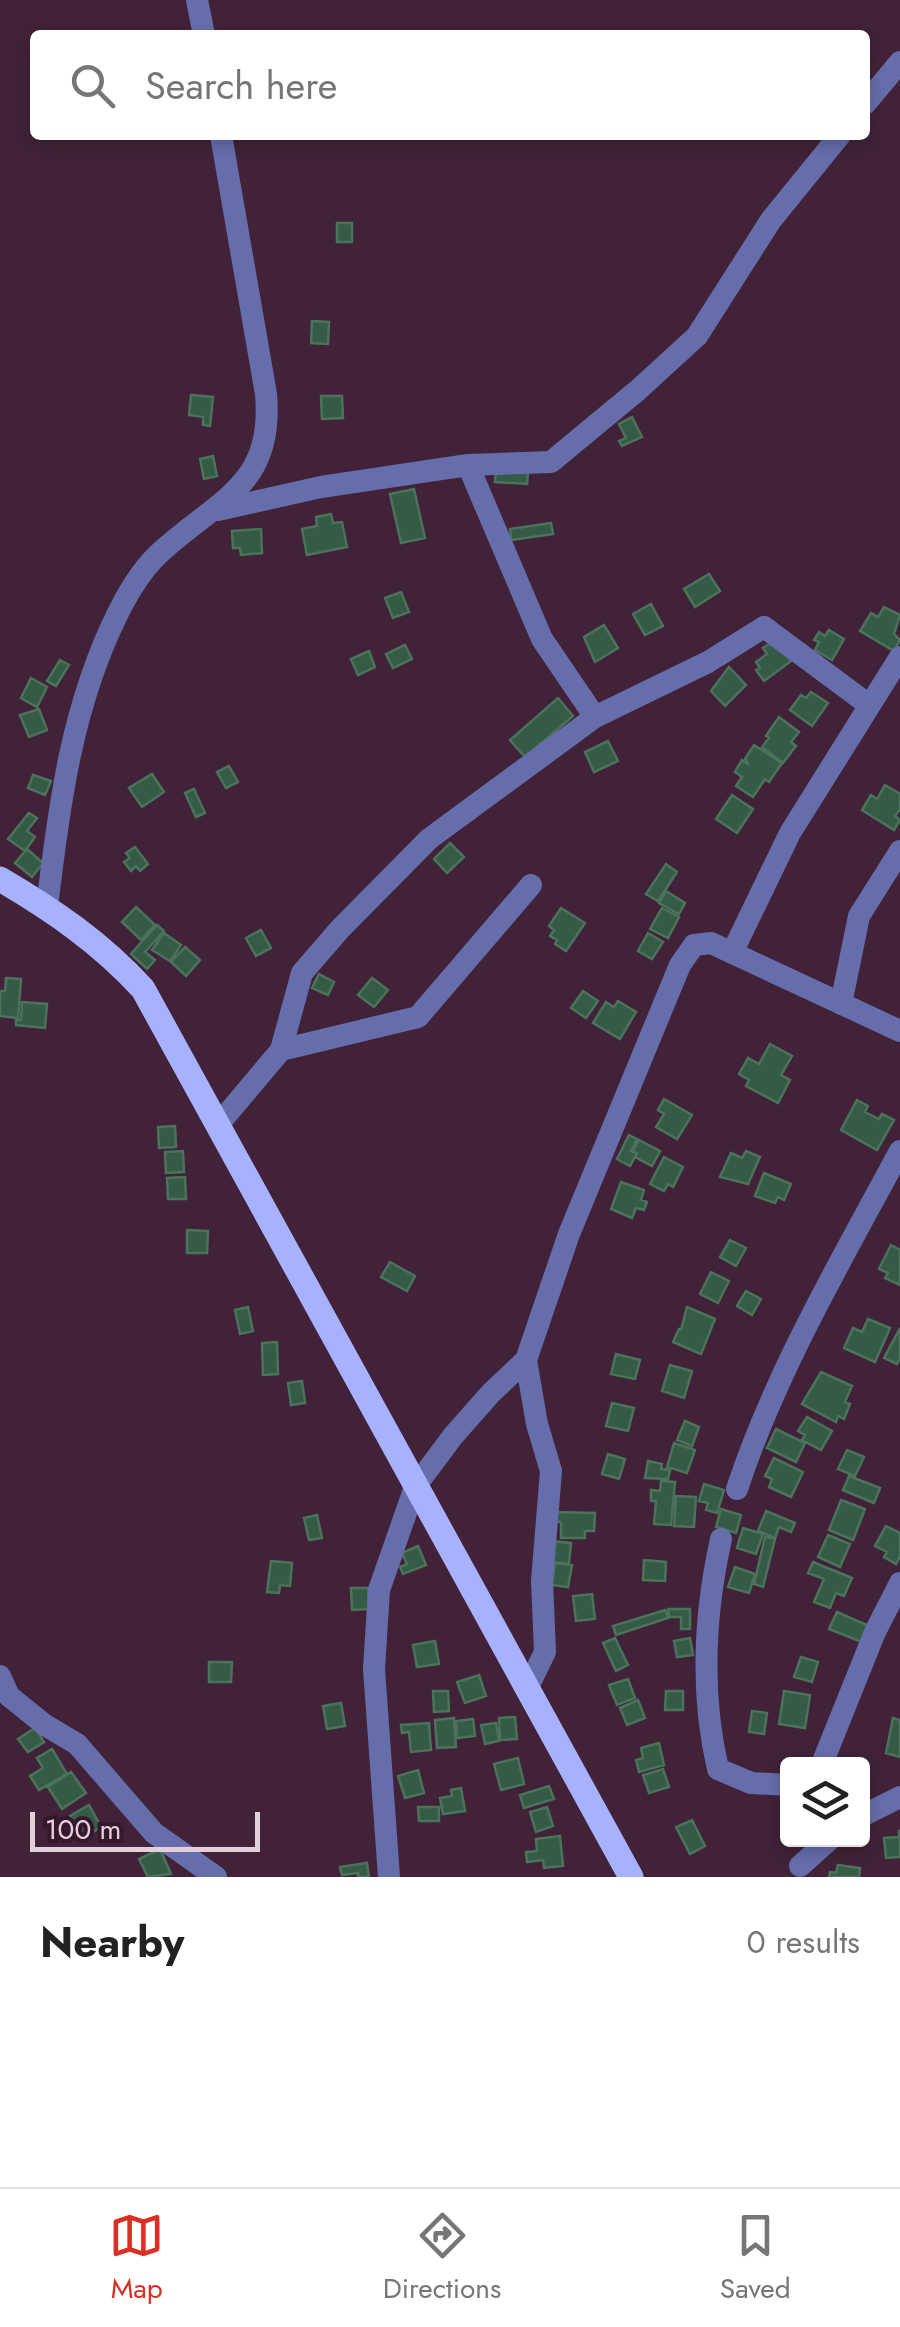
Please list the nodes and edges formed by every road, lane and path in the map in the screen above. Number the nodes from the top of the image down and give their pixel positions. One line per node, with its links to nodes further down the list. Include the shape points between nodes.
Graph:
1 (197, 0): 2 (street)
2 (203, 30)
3 (900, 62): 4 (street)
4 (870, 98)
5 (222, 140): 8 (street, via 268,422 256,468)
6 (836, 140): 7 (street, via 770,220 696,336 638,390 551,462)
7 (468, 465): 8 (street); 11 (street, via 542,639)
8 (215, 510): 15 (street, via 162,551 119,610 74,729)
9 (900, 657): 10 (street)
10 (870, 705): 11 (street, via 764,627); 16 (street, via 790,833)
11 (595, 717): 19 (street, via 429,840 340,929 302,973)
12 (900, 850): 17 (street, via 859,916)
13 (0, 878): 15 (main road)
14 (531, 886): 19 (street, via 418,1017)
15 (47, 907): 20 (main road, via 100,945 143,989)
16 (732, 953): 17 (street); 22 (street, via 712,942 694,944 680,965 569,1234)
17 (840, 1004): 18 (street)
18 (900, 1031)
19 (282, 1050): 20 (street)
20 (218, 1125): 23 (main road)
21 (900, 1152): 24 (street, via 759,1428)
22 (526, 1360): 23 (street, via 478,1407); 28 (street, via 550,1471 542,1562 545,1652)
23 (415, 1487): 28 (main road); 37 (street, via 379,1590 374,1668)
24 (736, 1489)
25 (721, 1539): 30 (street, via 706,1627 707,1721 718,1770)
26 (897, 1597): 29 (street, via 875,1632)
27 (0, 1676): 36 (street, via 9,1696 76,1744 154,1833)
28 (526, 1689): 38 (main road)
29 (825, 1757)
30 (780, 1785)
31 (900, 1798): 32 (street)
32 (870, 1812)
33 (803, 1847): 35 (street)
34 (823, 1847): 35 (street)
35 (800, 1872)
36 (216, 1877)
37 (389, 1877)
38 (631, 1877)

